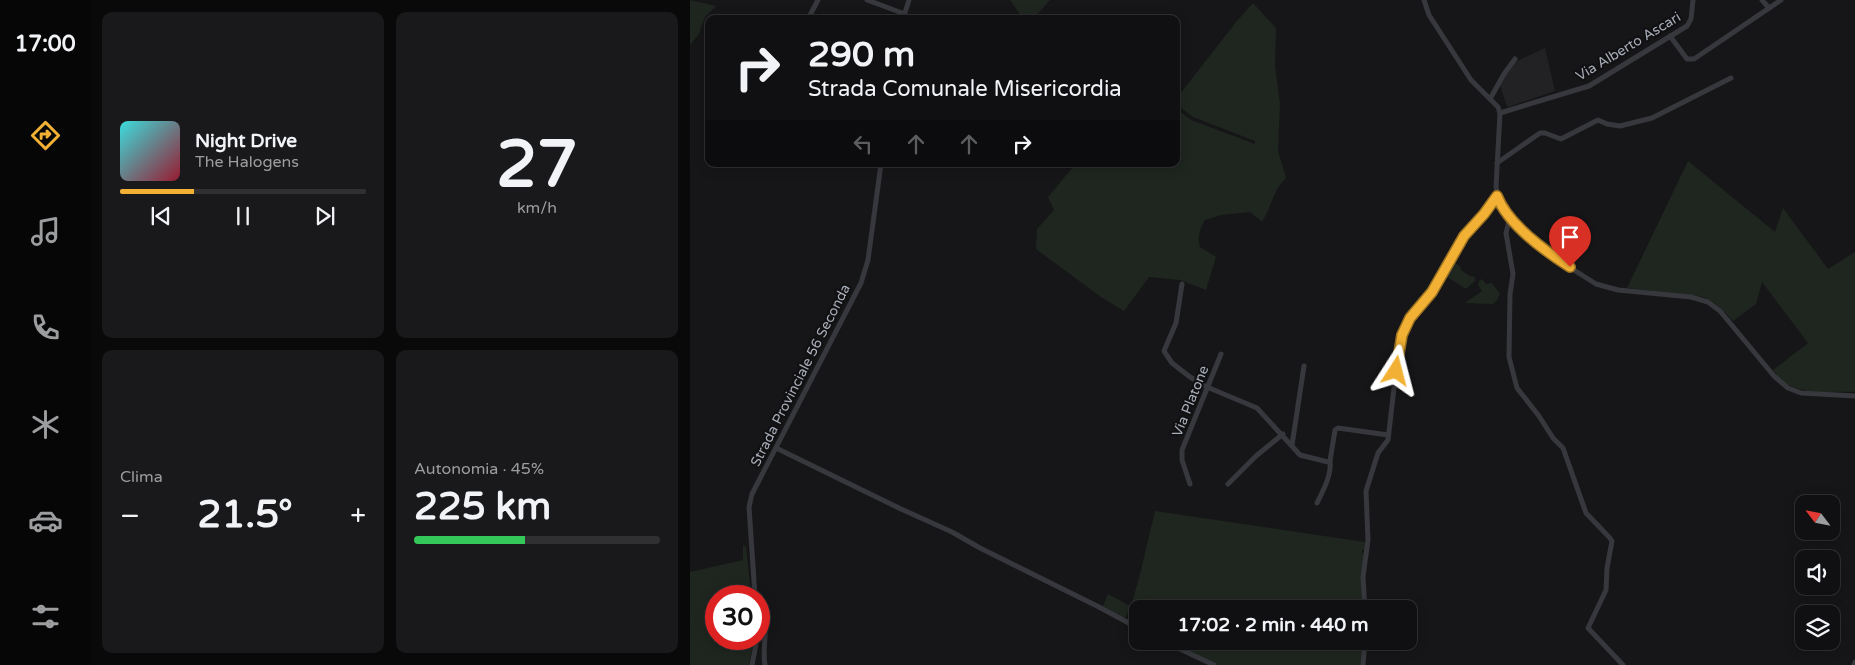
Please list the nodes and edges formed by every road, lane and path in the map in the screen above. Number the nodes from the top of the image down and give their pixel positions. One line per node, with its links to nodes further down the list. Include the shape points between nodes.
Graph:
1 (818, 0): 9 (street)
2 (867, 0): 10 (street)
3 (909, 0): 11 (street)
4 (1424, 0): 15 (street, via 1471,80)
5 (1693, 0): 12 (street, Via Alberto Ascari, via 1690,23)
6 (1762, 0): 8 (street)
7 (1781, 0): 8 (street)
8 (1769, 8): 12 (street, via 1694,59 1687,59)
9 (810, 15)
10 (900, 15)
11 (905, 15)
12 (1670, 36): 16 (street, Via Alberto Ascari, via 1589,86)
13 (1515, 59): 15 (street)
14 (1731, 78): 17 (street, via 1652,118 1620,126 1598,120 1561,139 1540,133)
15 (1490, 98): 16 (street)
16 (1500, 112): 17 (street)
17 (1497, 163): 19 (street)
18 (882, 167): 29 (street, Strada Provinciale 56 Seconda, via 865,272)
19 (1497, 196): 20 (street); 27 (street, via 1464,236 1432,292 1405,328)
20 (1510, 217): 25 (street, via 1538,246 1603,286 1691,297 1713,305 1788,388 1801,393); 47 (street, via 1506,233 1513,274 1510,357 1514,377 1517,388 1563,448 1586,513 1612,542 1603,601 1588,628)
21 (1182, 284): 24 (street, via 1176,324 1164,351 1172,363)
22 (1221, 354): 24 (street, Via Platone)
23 (1304, 366): 28 (street)
24 (1207, 387): 26 (street, via 1257,408); 31 (street, Via Platone, via 1182,450)
25 (1855, 396)
26 (1283, 434): 28 (street); 32 (street)
27 (1388, 435): 30 (street, via 1336,428); 35 (street, via 1378,453 1366,490 1368,540)
28 (1292, 445): 30 (street, via 1303,456)
29 (776, 448): 34 (street, Strada Provinciale 56 Seconda, via 750,501); 36 (street, via 952,532)
30 (1330, 461): 33 (street)
31 (1190, 484)
32 (1228, 484)
33 (1318, 503)
34 (754, 585)
35 (1364, 600)
36 (1129, 623)
37 (755, 650): 42 (street)
38 (764, 650): 41 (street)
39 (1183, 650): 45 (street)
40 (1364, 650): 46 (street)
41 (764, 658): 42 (street); 44 (street)
42 (754, 659): 43 (street)
43 (752, 665)
44 (766, 665)
45 (1214, 665)
46 (1363, 665)
47 (1623, 665)

